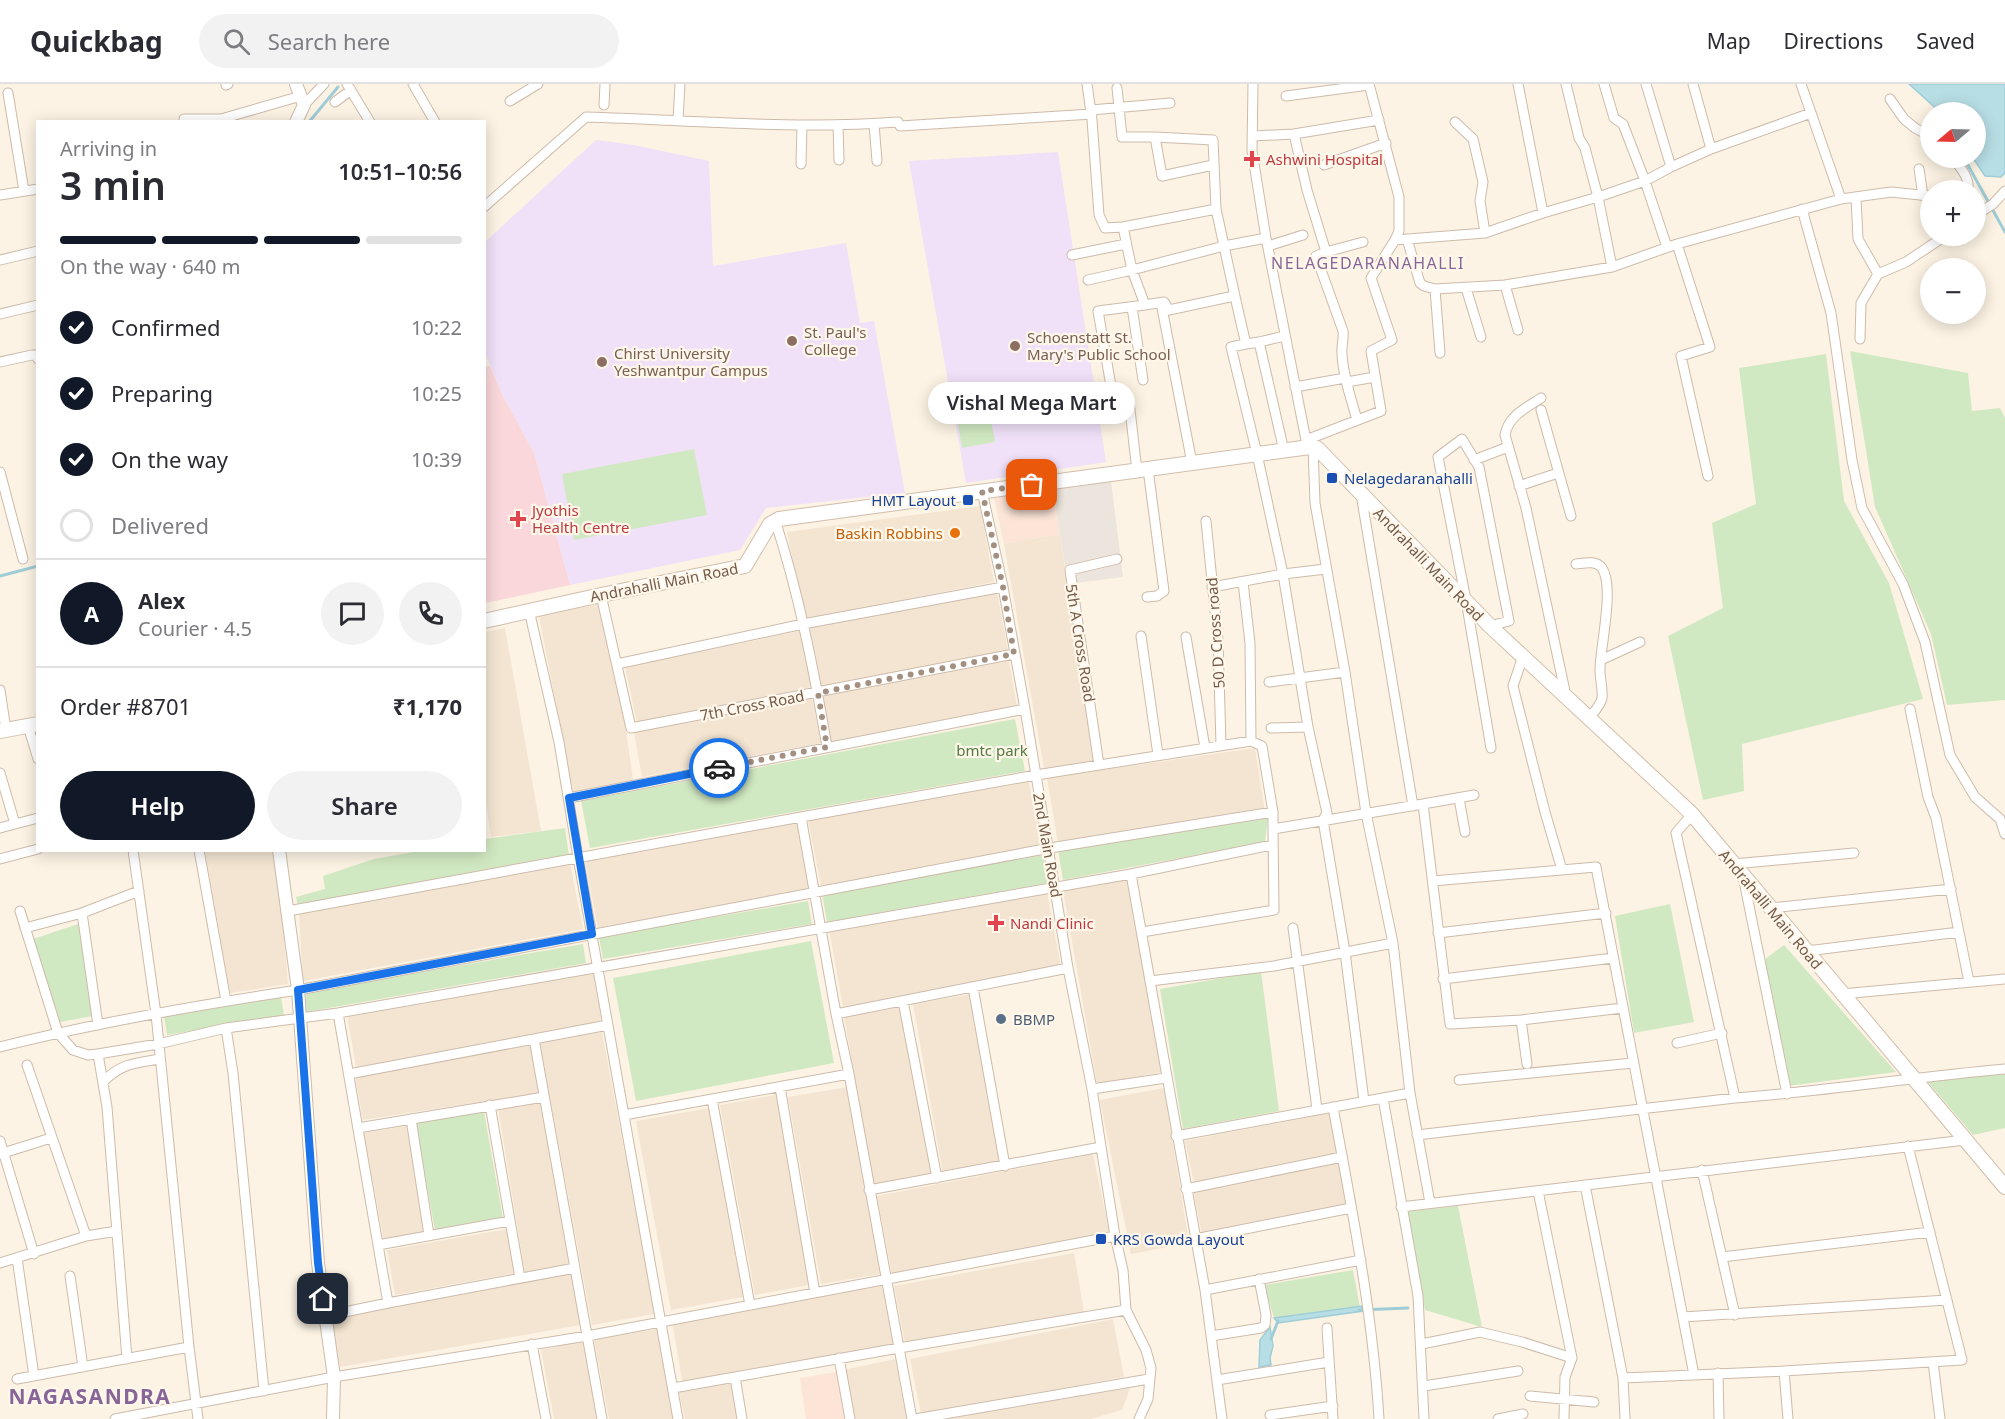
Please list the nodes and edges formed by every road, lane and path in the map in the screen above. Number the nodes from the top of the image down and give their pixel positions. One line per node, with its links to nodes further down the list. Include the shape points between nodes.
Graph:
1 (296, 84): 22 (street)
2 (324, 84): 22 (street)
3 (413, 84): 33 (street)
4 (538, 84): 23 (street)
5 (605, 84): 26 (street)
6 (680, 84): 34 (street)
7 (1087, 84): 28 (street)
8 (1253, 84): 42 (street)
9 (1369, 84): 18 (street); 35 (street)
10 (1518, 84): 67 (street)
11 (1566, 84): 60 (street)
12 (1604, 84): 54 (street, via 1614,118 1623,124)
13 (1646, 84): 51 (street)
14 (1693, 84): 45 (street)
15 (1801, 84): 29 (street)
16 (349, 87): 24 (street); 32 (street)
17 (1117, 88): 27 (street)
18 (1315, 89): 20 (street)
19 (8, 93): 56 (street)
20 (1286, 96)
21 (1890, 99): 40 (street, via 1904,119)
22 (302, 101): 30 (street, via 221,118); 31 (street)
23 (510, 101)
24 (335, 102)
25 (1170, 103): 27 (street)
26 (604, 105)
27 (1119, 108): 28 (street); 43 (street, via 1124,138)
28 (1091, 112): 37 (street, via 900,126 898,122); 68 (street, via 1099,215 1105,228)
29 (1811, 113): 45 (street); 62 (street)
30 (184, 119)
31 (297, 120)
32 (369, 120)
33 (434, 120)
34 (678, 120): 38 (street); 63 (street, via 586,117)
35 (1378, 120): 41 (street); 44 (street)
36 (1455, 122): 69 (street, via 1473,139 1483,182 1480,201)
37 (874, 123): 39 (street); 47 (street)
38 (802, 125): 39 (street); 48 (street)
39 (838, 125): 46 (street)
40 (1920, 130)
41 (1294, 134): 42 (street); 80 (street)
42 (1252, 136): 73 (street)
43 (1155, 137): 49 (street, via 1213,140); 49 (street, via 1162,176)
44 (1386, 143): 50 (street); 72 (street, via 1399,197 1399,231)
45 (1711, 149): 51 (street)
46 (839, 160)
47 (877, 160)
48 (801, 164)
49 (1213, 165): 64 (street)
50 (1324, 165)
51 (1671, 167): 54 (street)
52 (1919, 169): 53 (street)
53 (1922, 180)
54 (1645, 182): 60 (street); 77 (street)
55 (36, 189): 56 (street)
56 (24, 191): 58 (street)
57 (2005, 191): 66 (street)
58 (0, 195)
59 (1920, 195): 61 (street, via 1891,192)
60 (1598, 197): 67 (street); 83 (street)
61 (1856, 197): 62 (street); 85 (street, via 1858,239)
62 (1841, 199): 65 (street)
63 (486, 205)
64 (1216, 209): 68 (street); 76 (street)
65 (1802, 209): 77 (street); 191 (street, via 1831,313 1862,508 1903,584 1925,642 1950,755 1975,797 2000,819)
66 (1986, 209)
67 (1544, 213): 69 (street)
68 (1123, 227): 75 (street)
69 (1485, 233): 71 (street)
70 (1303, 235): 73 (street)
71 (1407, 239): 72 (street); 89 (street, via 1420,283)
72 (1395, 240): 105 (street, via 1371,278 1392,340 1371,351)
73 (1267, 242): 76 (street); 97 (street)
74 (1363, 242): 80 (street)
75 (1125, 244): 81 (street); 84 (street)
76 (1224, 246): 84 (street); 90 (street)
77 (1672, 246): 83 (street); 123 (street, via 1710,347 1681,356)
78 (1930, 246): 85 (street)
79 (36, 251): 82 (street)
80 (1326, 252): 107 (street, via 1316,255 1343,331 1345,343 1341,350)
81 (1072, 255)
82 (0, 260)
83 (1612, 267): 87 (street)
84 (1132, 270): 86 (street); 93 (street)
85 (1878, 274): 99 (street, via 1861,303)
86 (1088, 280)
87 (1505, 285): 88 (street); 96 (street)
88 (1466, 288): 89 (street); 98 (street)
89 (1435, 289): 102 (street)
90 (1234, 296): 91 (street, via 1169,310); 101 (street)
91 (1161, 303): 93 (street); 119 (street)
92 (36, 305): 95 (street)
93 (1145, 305): 94 (street)
94 (1132, 307): 106 (street); 108 (street, via 1098,311)
95 (0, 314)
96 (1518, 330)
97 (1285, 336): 100 (street); 109 (street)
98 (1481, 337)
99 (1860, 339)
100 (1259, 342): 101 (street); 116 (street)
101 (1246, 344): 117 (street, via 1231,347)
102 (1440, 353)
103 (36, 357): 104 (street)
104 (0, 362)
105 (1376, 377): 107 (street); 113 (street, via 1381,411)
106 (1143, 380)
107 (1346, 380): 109 (street); 113 (street)
108 (1110, 386)
109 (1295, 387): 114 (street)
110 (1541, 398): 115 (street, via 1512,418 1506,427)
111 (1130, 401): 120 (street)
112 (1541, 410): 122 (street)
113 (1357, 420): 114 (street)
114 (1310, 444): 116 (main road); 126 (main road, Andrahalli Main Road); 133 (street)
115 (1508, 447): 118 (street); 124 (street)
116 (1284, 451): 117 (main road)
117 (1257, 454): 119 (main road); 134 (street)
118 (1474, 460): 140 (street, via 1462,439 1437,457); 144 (street, via 1479,467 1509,621)
119 (1192, 463): 120 (main road)
120 (1142, 470): 125 (main road); 139 (street, via 1164,591)
121 (0, 472): 130 (street)
122 (1558, 473): 124 (street); 127 (street)
123 (1708, 476)
124 (1519, 486): 157 (street)
125 (982, 491): 128 (main road); 136 (street, 2nd Main Road)
126 (1361, 494): 140 (main road, Andrahalli Main Road); 180 (street)
127 (1571, 516)
128 (775, 520): 138 (main road, Andrahalli Main Road, via 745,567); 143 (street)
129 (1206, 521): 137 (street, 50 D Cross road)
130 (23, 559)
131 (1117, 559): 172 (street, 5th A Cross Road, via 1070,570)
132 (1576, 564): 150 (street, via 1594,562 1604,571 1607,603)
133 (1326, 569): 134 (street); 152 (street)
134 (1283, 574): 135 (street); 153 (street)
135 (1243, 582): 137 (street); 165 (street, via 1250,643)
136 (1003, 587): 143 (street); 148 (street, 2nd Main Road)
137 (1212, 588): 167 (street, 50 D Cross road, via 1218,640)
138 (601, 595): 141 (main road, Andrahalli Main Road); 151 (street)
139 (1147, 597)
140 (1466, 600): 144 (main road, Andrahalli Main Road); 170 (street)
141 (530, 610): 142 (main road, Andrahalli Main Road); 177 (street)
142 (486, 621)
143 (803, 624): 151 (street); 156 (street)
144 (1490, 626): 149 (main road, Andrahalli Main Road)
145 (1141, 636): 171 (street)
146 (1186, 637): 169 (street)
147 (1640, 642): 150 (street)
148 (1014, 654): 156 (street, 7th Cross Road); 158 (street, 2nd Main Road)
149 (1522, 656): 157 (main road, Andrahalli Main Road); 202 (street, via 1513,686)
150 (1601, 660): 160 (street, via 1602,698)
151 (617, 664): 156 (street, 7th Cross Road, via 631,728)
152 (1345, 672): 153 (street); 182 (street)
153 (1300, 678): 154 (street); 162 (street)
154 (1269, 682)
155 (0, 690): 164 (street)
156 (818, 693): 168 (street)
157 (1566, 696): 160 (main road, Andrahalli Main Road)
158 (1025, 709): 168 (street); 174 (street, 2nd Main Road)
159 (1910, 709): 206 (street)
160 (1589, 718): 184 (main road, Andrahalli Main Road)
161 (33, 725): 164 (main road); 166 (street)
162 (1308, 727): 163 (street); 186 (street, via 1327,813)
163 (1271, 728)
164 (3, 730)
165 (1251, 741): 167 (street); 181 (street, via 1262,746)
166 (36, 745)
167 (1221, 745): 169 (street)
168 (827, 747): 177 (street)
169 (1205, 748): 171 (street)
170 (1491, 748)
171 (1158, 755): 172 (street)
172 (1099, 765): 174 (street)
173 (0, 772): 175 (street)
174 (1036, 775): 183 (street); 193 (street, 2nd Main Road)
175 (2, 783): 187 (street)
176 (1474, 795): 178 (street)
177 (569, 798): 199 (street)
178 (1459, 798): 179 (street); 190 (street)
179 (1424, 804): 180 (street); 204 (street)
180 (1413, 806): 182 (street)
181 (1273, 812): 189 (street); 193 (street)
182 (1366, 813): 186 (street); 221 (street)
183 (801, 817): 199 (street); 208 (street)
184 (1694, 817): 201 (main road, Andrahalli Main Road); 247 (street, via 1676,833)
185 (36, 819): 187 (street)
186 (1323, 819): 189 (street); 223 (street)
187 (15, 824): 188 (street)
188 (0, 828)
189 (1273, 829): 192 (street)
190 (1465, 832)
191 (2005, 834)
192 (1272, 845): 203 (street); 217 (street, via 1274,910)
193 (1050, 848): 205 (street, 2nd Main Road); 208 (street)
194 (36, 850): 200 (street)
195 (133, 852): 207 (street)
196 (199, 852): 235 (street)
197 (280, 852): 211 (street)
198 (1854, 853): 201 (street)
199 (578, 857): 211 (street); 220 (street)
200 (0, 860)
201 (1738, 869): 209 (main road, Andrahalli Main Road); 267 (street)
202 (1562, 870): 204 (street); 213 (street, via 1596,867)
203 (1131, 874): 205 (street); 217 (street)
204 (1433, 881): 219 (street)
205 (1056, 886): 215 (street); 227 (street, 2nd Main Road)
206 (1951, 889): 209 (street); 218 (street)
207 (139, 891): 212 (street); 239 (street)
208 (816, 892): 215 (street); 220 (street)
209 (1771, 908): 222 (main road, Andrahalli Main Road)
210 (20, 911): 214 (street)
211 (288, 911): 233 (street)
212 (82, 913): 214 (street); 243 (street)
213 (1606, 913): 219 (street); 224 (street)
214 (25, 928): 246 (street)
215 (822, 928): 226 (street); 240 (street)
216 (1293, 928): 225 (street)
217 (1142, 932): 230 (street)
218 (1959, 932): 222 (street); 231 (street)
219 (1438, 933): 228 (street)
220 (592, 934): 226 (street); 233 (street)
221 (1393, 943): 223 (street); 266 (street)
222 (1807, 951): 234 (main road, Andrahalli Main Road)
223 (1345, 952): 225 (street); 272 (street)
224 (1613, 958): 228 (street); 237 (street)
225 (1298, 961): 230 (street); 275 (street)
226 (597, 968): 238 (street); 244 (street)
227 (1068, 968): 232 (street); 265 (street, 2nd Main Road)
228 (1443, 979): 242 (street, via 1450,1024)
229 (2005, 979): 231 (street)
230 (1150, 981): 261 (street)
231 (1969, 982): 234 (street)
232 (973, 987): 236 (street); 289 (street)
233 (298, 990): 235 (street); 241 (street)
234 (1842, 994): 260 (main road, Andrahalli Main Road)
235 (226, 1001): 239 (street)
236 (903, 1001): 240 (street); 292 (street)
237 (1623, 1008): 242 (street); 254 (street)
238 (338, 1013): 241 (street); 258 (street)
239 (156, 1014): 243 (street); 250 (street)
240 (836, 1014): 259 (street)
241 (299, 1018): 245 (street); 326 (street, via 318,1263)
242 (1521, 1020): 255 (street)
243 (98, 1025): 246 (street)
244 (608, 1025): 248 (street); 277 (street)
245 (226, 1028): 250 (street); 355 (street)
246 (57, 1033): 251 (street); 252 (street, via 76,1052)
247 (1722, 1033): 249 (street); 270 (street)
248 (534, 1039): 258 (street); 268 (street)
249 (1677, 1043)
250 (158, 1044): 252 (street); 253 (street)
251 (0, 1047)
252 (98, 1054): 263 (street)
253 (160, 1059): 263 (street, via 114,1070); 334 (street)
254 (1633, 1063): 262 (street); 276 (street)
255 (1527, 1064)
256 (27, 1065): 282 (street)
257 (2005, 1069): 260 (street)
258 (349, 1074): 279 (street)
259 (849, 1074): 264 (street); 296 (street)
260 (1913, 1077): 267 (street); 283 (main road, Andrahalli Main Road)
261 (1166, 1078): 265 (street); 281 (street)
262 (1459, 1080)
263 (103, 1082): 302 (street)
264 (780, 1087): 271 (street); 320 (street)
265 (1092, 1089): 286 (street, 2nd Main Road)
266 (1410, 1093): 269 (street); 280 (street)
267 (1787, 1094): 270 (street)
268 (544, 1097): 273 (street); 314 (street)
269 (1383, 1098): 272 (street); 299 (street)
270 (1736, 1098): 276 (street)
271 (712, 1099): 277 (street); 323 (street)
272 (1364, 1101): 274 (street)
273 (490, 1105): 278 (street); 301 (street)
274 (1333, 1107): 275 (street); 288 (street)
275 (1317, 1109): 281 (street)
276 (1643, 1109): 280 (street); 291 (street)
277 (624, 1116): 328 (street)
278 (411, 1119): 279 (street); 304 (street)
279 (358, 1128): 308 (street)
280 (1417, 1135): 298 (street)
281 (1176, 1136): 295 (street)
282 (51, 1138): 287 (street); 305 (street)
283 (1965, 1140): 285 (street); 294 (main road, Andrahalli Main Road)
284 (0, 1141): 287 (street)
285 (1908, 1146): 290 (street); 303 (street)
286 (1101, 1147): 289 (street); 306 (street, 2nd Main Road)
287 (2, 1153): 309 (street)
288 (1342, 1157): 295 (street); 300 (street)
289 (1005, 1166): 292 (street)
290 (1702, 1170): 291 (street); 310 (street)
291 (1656, 1176): 293 (street); 327 (street)
292 (937, 1178): 296 (street)
293 (1585, 1185): 297 (street); 349 (street)
294 (2005, 1187)
295 (1186, 1189): 307 (street)
296 (869, 1190): 317 (street)
297 (1538, 1191): 298 (street); 337 (street)
298 (1430, 1203): 299 (street)
299 (1401, 1207): 333 (street, via 1418,1296)
300 (1352, 1208): 307 (street); 312 (street)
301 (510, 1221): 304 (street); 316 (street)
302 (117, 1231): 305 (street); 338 (street)
303 (1930, 1232): 310 (street); 321 (street)
304 (429, 1235): 308 (street)
305 (86, 1236): 309 (street)
306 (1115, 1236): 317 (street); 324 (street, 2nd Main Road, via 1124,1270)
307 (1195, 1239): 319 (street)
308 (378, 1245): 322 (street)
309 (34, 1254): 311 (street)
310 (1722, 1257): 325 (street)
311 (17, 1258): 313 (street); 346 (street)
312 (1361, 1260): 318 (street); 376 (street, via 1376,1362)
313 (0, 1263)
314 (575, 1268): 316 (street); 330 (street)
315 (70, 1276): 341 (street)
316 (520, 1278): 322 (street)
317 (886, 1279): 320 (street); 335 (street)
318 (1259, 1279): 319 (street); 331 (street, via 1266,1315 1264,1326)
319 (1205, 1290): 331 (street)
320 (815, 1293): 323 (street)
321 (1947, 1300): 325 (street); 340 (street, via 1962,1360)
322 (388, 1302): 326 (street)
323 (750, 1305): 328 (street)
324 (1126, 1310): 335 (street); 351 (street, via 1146,1350 1151,1368)
325 (1735, 1315): 327 (street)
326 (326, 1316): 347 (street)
327 (1683, 1317): 345 (street)
328 (661, 1322): 330 (street); 354 (street)
329 (1327, 1328): 339 (street)
330 (587, 1335): 332 (street); 368 (street)
331 (1211, 1336): 352 (street)
332 (532, 1344): 347 (street); 367 (street)
333 (1422, 1344): 337 (street, via 1480,1332); 353 (street)
334 (189, 1347): 338 (street); 359 (street)
335 (899, 1348): 336 (street); 372 (street)
336 (839, 1358): 348 (street); 371 (street)
337 (1572, 1358): 357 (street, via 1565,1377)
338 (127, 1359): 341 (street)
339 (1329, 1362): 352 (street); 360 (street)
340 (1933, 1362): 343 (street); 383 (street)
341 (82, 1367): 346 (street)
342 (1518, 1371): 353 (street)
343 (1784, 1371): 344 (street); 382 (street)
344 (1718, 1373): 345 (street); 381 (street)
345 (1694, 1375): 349 (street)
346 (34, 1376): 350 (street)
347 (334, 1377): 355 (street); 366 (street)
348 (735, 1377): 354 (street); 370 (street)
349 (1623, 1378): 380 (street)
350 (16, 1379)
351 (1149, 1379): 372 (street); 373 (street, via 1148,1399)
352 (1217, 1380): 374 (street)
353 (1424, 1386): 377 (street)
354 (673, 1388): 369 (street)
355 (264, 1391): 359 (street)
356 (1530, 1396): 357 (street)
357 (1565, 1399): 358 (street); 379 (street)
358 (1594, 1402)
359 (196, 1404): 363 (street); 365 (street)
360 (1332, 1406): 361 (street); 375 (street)
361 (1270, 1414)
362 (1523, 1414): 378 (street)
363 (156, 1415): 364 (street)
364 (114, 1419)
365 (198, 1419)
366 (333, 1419)
367 (546, 1419)
368 (602, 1419)
369 (678, 1419)
370 (742, 1419)
371 (850, 1419)
372 (914, 1419)
373 (1139, 1419)
374 (1222, 1419)
375 (1334, 1419)
376 (1379, 1419)
377 (1424, 1419)
378 (1498, 1419)
379 (1564, 1419)
380 (1625, 1419)
381 (1719, 1419)
382 (1788, 1419)
383 (1940, 1419)

